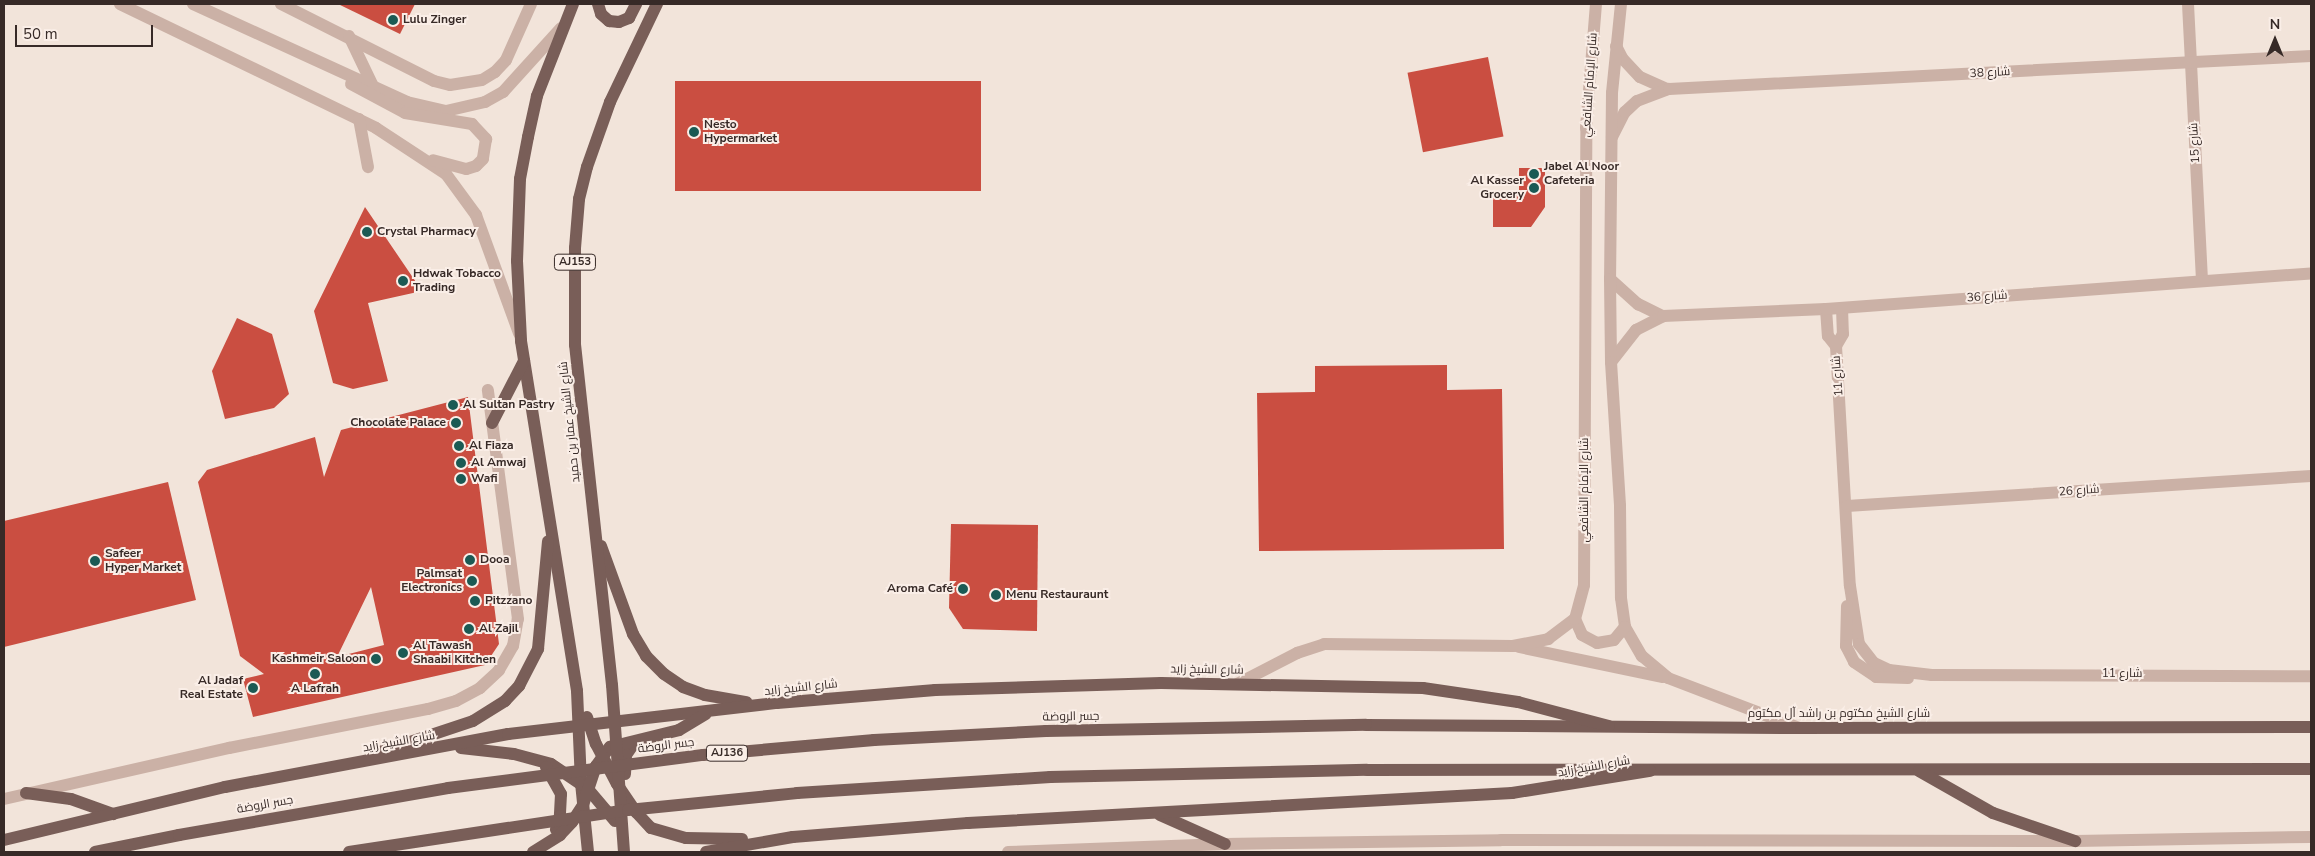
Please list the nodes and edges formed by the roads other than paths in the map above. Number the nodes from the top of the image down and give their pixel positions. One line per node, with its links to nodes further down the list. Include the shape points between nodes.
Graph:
1 (120, 4): 20 (street)
2 (194, 4): 17 (street)
3 (281, 4): 13 (street)
4 (531, 4): 13 (street, via 506,60 495,72 466,85 434,81)
5 (573, 4): 12 (main road)
6 (598, 4): 7 (main road, via 600,14 608,21 619,22 629,18)
7 (636, 4)
8 (657, 4): 39 (main road, شارع الشيخ عمار بن حميد / AJ153, via 610,102 579,199 575,248 575,345)
9 (1596, 4): 40 (street, شارع الإمام الشافعي, via 1586,128 1584,585)
10 (1621, 4): 14 (street, شارع الإمام الشافعي)
11 (2188, 4): 16 (street, شارع 15)
12 (561, 28): 18 (street, via 503,92 466,109 426,109); 30 (main road, via 537,96 520,179 517,262)
13 (349, 36): 18 (street)
14 (1616, 46): 19 (street, شارع 38, via 1622,58 1640,77); 21 (street, شارع الإمام الشافعي)
15 (2311, 56): 16 (street, شارع 38)
16 (2191, 62): 19 (street, شارع 38); 26 (street, شارع 15)
17 (323, 66): 18 (street); 22 (street, via 382,103 423,118 472,124 486,139 483,159 476,166 455,167)
18 (373, 86)
19 (1669, 90): 21 (street, شارع 38, via 1637,101 1625,112)
20 (359, 119): 22 (street); 23 (street)
21 (1611, 141): 25 (street, شارع الإمام الشافعي)
22 (426, 158): 30 (street, via 463,193 476,215)
23 (368, 167)
24 (2311, 273): 26 (street, شارع 36)
25 (1610, 279): 29 (street, شارع 36, via 1638,304); 33 (street, شارع الإمام الشافعي)
26 (2202, 282): 27 (street, شارع 36)
27 (1842, 308): 28 (street, شارع 36); 31 (street, شارع 11, via 1842,334)
28 (1826, 309): 29 (street, شارع 36); 31 (street, شارع 11, via 1828,336)
29 (1663, 316): 33 (street, شارع 36, via 1636,330)
30 (521, 341): 32 (main road)
31 (1836, 346): 37 (street, شارع 11)
32 (524, 361): 35 (main road); 38 (main road)
33 (1611, 362): 41 (street, شارع الإمام الشافعي)
34 (488, 390): 35 (street)
35 (492, 423): 65 (street, via 518,619 512,646 499,670 480,688 456,701 428,709 229,748)
36 (2311, 476): 37 (street, شارع 26)
37 (1847, 506): 43 (street, شارع 11, via 1850,586 1846,646 1860,669 1885,679 1932,675)
38 (549, 526): 49 (main road); 59 (main road, via 538,648 519,686 505,701 473,721)
39 (596, 534): 46 (main road, via 633,634 646,656 664,674 705,695); 48 (main road, شارع الشيخ عمار بن حميد / AJ153)
40 (1575, 619): 41 (street, via 1582,635 1597,643 1614,640); 42 (street, via 1548,639)
41 (1625, 627): 44 (street, شارع الإمام الشافعي, via 1642,656)
42 (1513, 646): 44 (street); 45 (street, via 1324,644 1297,653)
43 (2311, 676)
44 (1668, 678): 53 (street, شارع الإمام الشافعي)
45 (1237, 684): 46 (main road, شارع الشيخ زايد, via 1010,685); 51 (main road, شارع الشيخ زايد, via 1432,689 1518,702)
46 (777, 703): 47 (main road, شارع الشيخ زايد)
47 (709, 712): 48 (main road, شارع الشيخ زايد); 54 (main road, via 679,730)
48 (613, 721): 49 (main road, شارع الشيخ زايد); 55 (main road, شارع الشيخ عمار بن حميد)
49 (584, 724): 56 (main road, شارع الشيخ زايد, via 508,734); 57 (main road); 64 (main road)
50 (1366, 725): 51 (main road, شارع الشيخ مكتوم بن راشد آل مكتوم); 78 (main road, جسر الروضة / AJ136, bridge, via 1046,731 713,754 439,790 178,834)
51 (1609, 726): 53 (main road, شارع الشيخ مكتوم بن راشد آل مكتوم)
52 (2311, 726): 53 (main road, شارع الشيخ مكتوم بن راشد آل مكتوم)
53 (1801, 728)
54 (647, 738): 55 (main road); 66 (main road, via 633,746 624,760)
55 (615, 745): 57 (main road); 63 (main road, شارع الشيخ عمار بن حميد)
56 (442, 748): 58 (main road, via 491,750); 59 (main road, شارع الشيخ زايد)
57 (602, 756): 63 (main road); 64 (main road)
58 (540, 760): 64 (main road); 76 (main road, via 552,774 560,794 560,816)
59 (339, 766): 69 (main road, شارع الشيخ زايد, via 226,787)
60 (2311, 768): 62 (main road)
61 (1650, 771): 62 (main road); 70 (main road, شارع الشيخ زايد, via 1512,794); 79 (main road, bridge, via 1367,770 1040,778 796,793 628,810)
62 (1919, 771): 75 (main road, via 1994,813)
63 (617, 784): 66 (main road); 71 (main road, شارع الشيخ عمار بن حميد)
64 (584, 786): 68 (main road); 71 (main road)
65 (26, 794): 67 (street); 69 (main road, via 71,799)
66 (626, 798): 72 (main road, via 651,828 686,838)
67 (4, 799)
68 (583, 805): 76 (main road, via 567,829); 81 (main road)
69 (113, 814): 74 (main road, شارع الشيخ زايد)
70 (1158, 814): 72 (main road, شارع الشيخ زايد, via 968,823); 77 (main road)
71 (622, 834): 82 (main road, شارع الشيخ عمار بن حميد)
72 (793, 837): 83 (main road, شارع الشيخ زايد)
73 (2311, 837): 75 (street)
74 (4, 840)
75 (2075, 841): 77 (street, via 1501,840)
76 (550, 843): 80 (main road)
77 (1225, 844): 84 (street)
78 (95, 852)
79 (349, 852)
80 (533, 852)
81 (588, 852)
82 (624, 852)
83 (708, 852)
84 (1008, 852)

